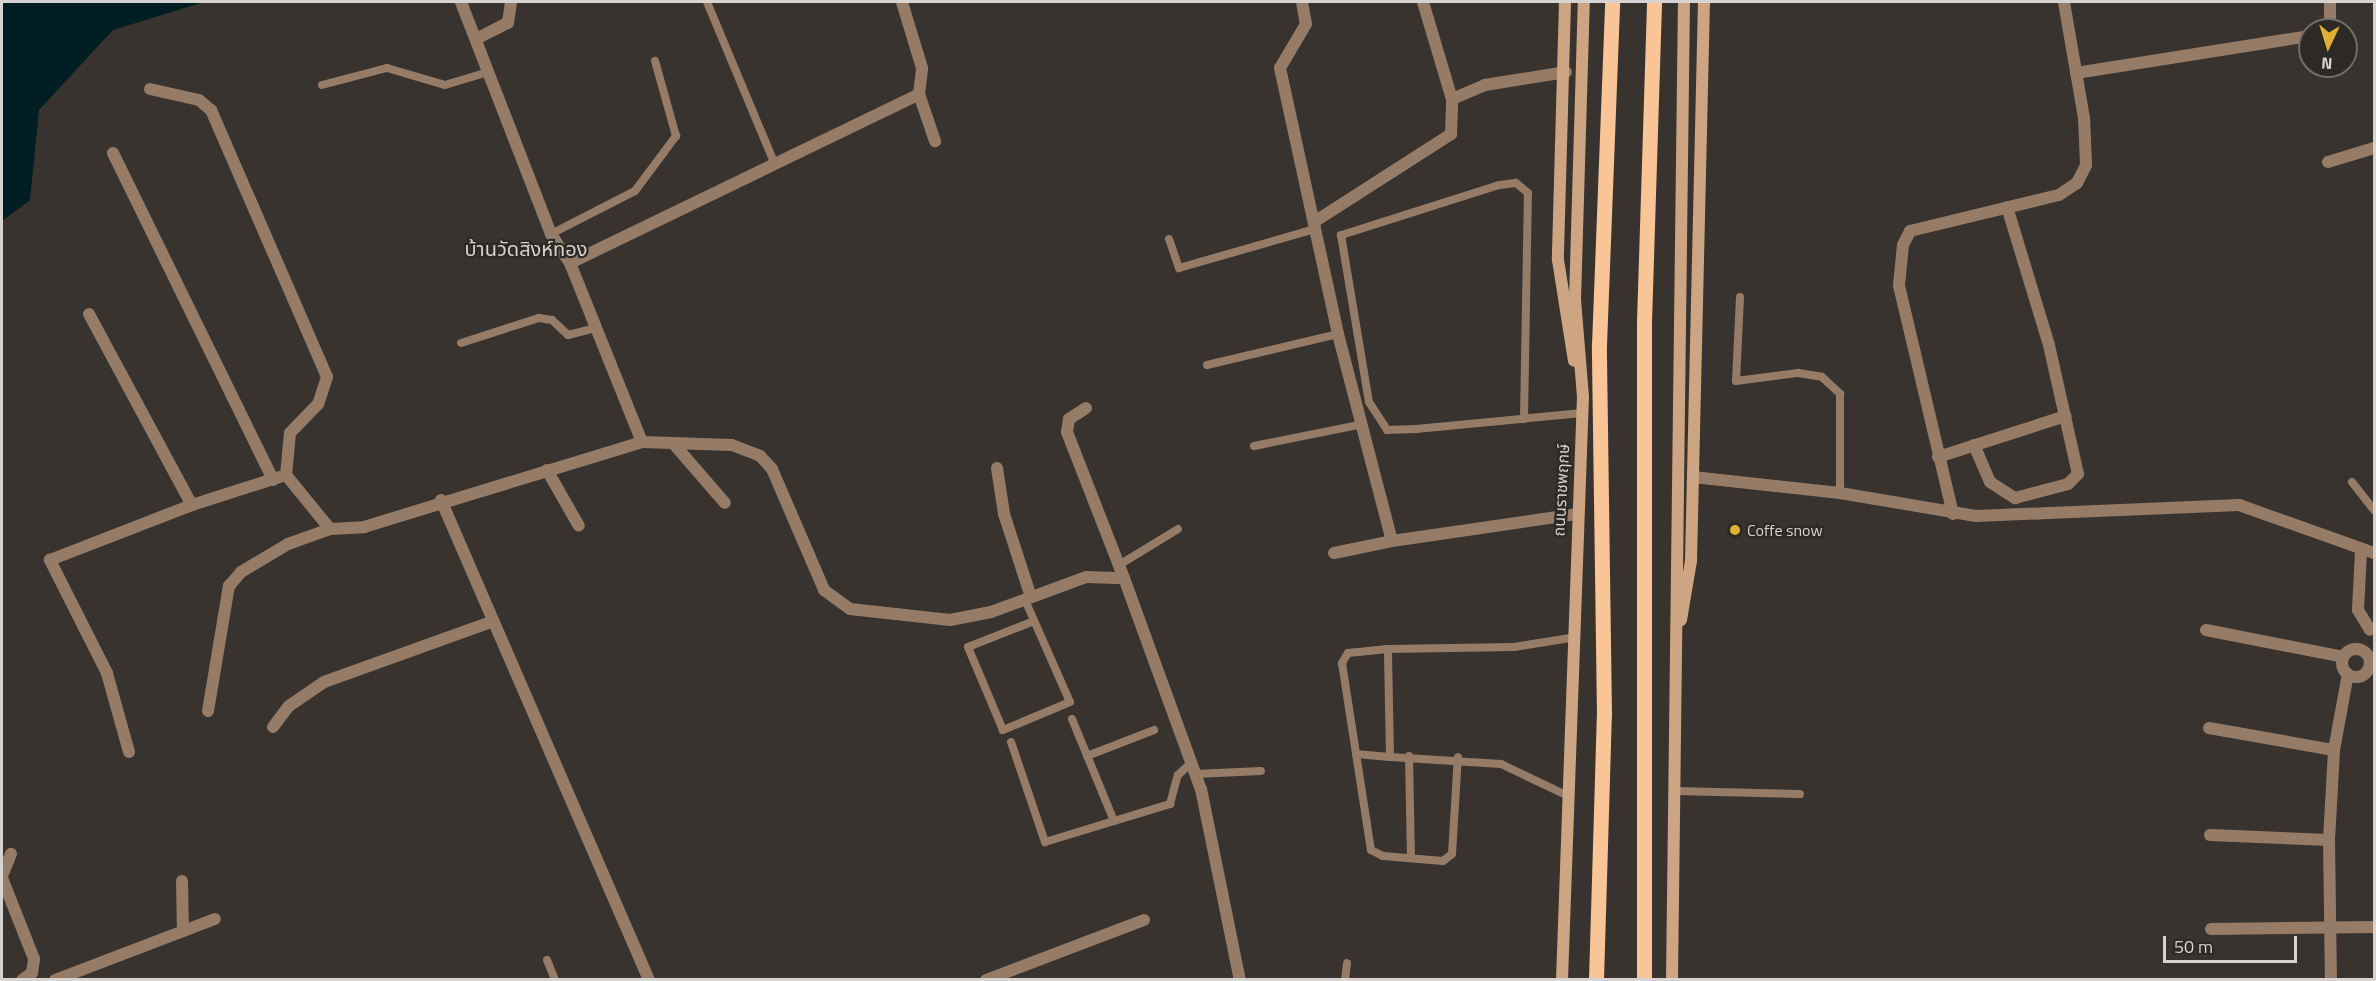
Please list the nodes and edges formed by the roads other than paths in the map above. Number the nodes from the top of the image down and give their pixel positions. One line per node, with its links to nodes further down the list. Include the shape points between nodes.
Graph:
1 (461, 2): 17 (street)
2 (512, 2): 17 (street, via 508,23)
3 (707, 2): 29 (lane)
4 (902, 2): 24 (street, via 922,68)
5 (1302, 2): 32 (street, via 1306,24 1280,68)
6 (1423, 2): 25 (street)
7 (1565, 2): 20 (main road)
8 (1584, 2): 42 (main road, ถนนราชพฤกษ์, via 1575,299)
9 (1612, 2): 127 (main road, via 1599,345 1604,715)
10 (1654, 2): 128 (main road, via 1644,322)
11 (1684, 2): 81 (main road)
12 (1704, 2): 56 (main road)
13 (2064, 2): 21 (street)
14 (2330, 2): 15 (street)
15 (2330, 18)
16 (2298, 38): 21 (street)
17 (476, 39): 19 (street)
18 (655, 61): 33 (lane, via 676,136 635,191)
19 (488, 72): 22 (lane, via 445,85 387,68); 33 (street)
20 (1566, 72): 25 (street, via 1485,85); 42 (main road, via 1559,279)
21 (2076, 73): 31 (street, via 2086,165 2077,183 2059,195)
22 (322, 85)
23 (150, 89): 55 (street, via 182,94 211,110 327,377 318,404 290,433)
24 (919, 94): 26 (street); 29 (street)
25 (1452, 99): 32 (street, via 1451,134)
26 (935, 141)
27 (2374, 148): 30 (street)
28 (113, 153): 57 (street)
29 (774, 162): 35 (street)
30 (2328, 162)
31 (2007, 207): 45 (street); 52 (street, via 1910,231 1903,245 1899,285)
32 (1314, 226): 34 (lane, via 1179,268); 39 (street)
33 (551, 234): 35 (street)
34 (1169, 239)
35 (570, 263): 38 (street)
36 (1740, 297): 59 (lane, via 1736,381 1798,373 1822,377 1840,394)
37 (89, 314): 62 (street)
38 (596, 328): 40 (lane, via 568,335 552,321 539,318); 48 (street)
39 (1338, 334): 41 (lane); 47 (street)
40 (461, 343)
41 (1207, 365)
42 (1583, 397): 44 (main road, ถนนราชพฤกษ์)
43 (1086, 408): 73 (street, via 1069,419 1067,432)
44 (1582, 413): 46 (lane); 64 (main road, ถนนราชพฤกษ์)
45 (2066, 416): 50 (street); 50 (street, via 2078,474 2068,484 2015,498 2003,494 1990,482)
46 (1524, 419): 46 (lane, via 1387,430 1369,402 1341,236 1499,185 1516,183 1528,193)
47 (1363, 424): 51 (lane); 69 (street)
48 (642, 442): 49 (street); 54 (street)
49 (673, 443): 61 (street); 75 (street, via 732,445 760,456 772,469 824,590 850,609 950,620)
50 (1974, 445): 52 (street)
51 (1254, 446)
52 (1938, 457): 65 (street)
53 (997, 468): 75 (street, via 1004,514)
54 (548, 470): 60 (street); 66 (street)
55 (286, 475): 57 (street); 68 (street)
56 (1693, 477): 59 (street); 81 (main road, via 1691,561)
57 (273, 480): 62 (street)
58 (2352, 482): 63 (lane)
59 (1840, 493): 65 (street)
60 (441, 501): 68 (street, via 364,526); 76 (street)
61 (725, 502)
62 (192, 505): 93 (street, via 72,550 50,563 84,636 111,682)
63 (2374, 510)
64 (1578, 514): 69 (street); 80 (main road, ถนนราชพฤกษ์)
65 (1953, 514): 70 (street, via 2239,505)
66 (579, 526)
67 (1178, 529): 73 (lane)
68 (330, 530): 86 (street, via 288,544 233,579 224,601)
69 (1392, 541): 72 (street)
70 (2361, 552): 71 (street); 78 (street, via 2358,610)
71 (2374, 553)
72 (1334, 554)
73 (1119, 565): 74 (street)
74 (1124, 578): 75 (street, via 1086,577); 99 (street)
75 (1028, 599): 77 (lane)
76 (493, 621): 88 (street, via 324,682 289,706); 122 (street)
77 (1034, 621): 77 (lane, via 1070,702 1003,730 968,647)
78 (2372, 628): 84 (street)
79 (2206, 630): 83 (street)
80 (1570, 638): 82 (lane, via 1514,647); 103 (main road, ถนนราชพฤกษ์)
81 (1676, 639): 101 (main road)
82 (1388, 649): 94 (lane, via 1348,653 1342,663); 97 (lane)
83 (2343, 657): 84 (street, via 2351,649); 85 (street)
84 (2369, 658): 85 (street, via 2366,673)
85 (2348, 674): 92 (street)
86 (208, 711)
87 (1072, 719): 95 (lane)
88 (273, 727)
89 (2210, 728): 92 (street)
90 (1154, 730): 95 (lane)
91 (1011, 742): 104 (lane, via 1045,842)
92 (2334, 750): 106 (street)
93 (129, 752)
94 (1356, 754): 97 (lane); 108 (lane, via 1371,850)
95 (1087, 756): 104 (lane)
96 (1409, 756): 97 (lane); 98 (lane); 108 (lane)
97 (1390, 757)
98 (1458, 757): 103 (lane, via 1501,764); 108 (lane, via 1452,854 1443,861)
99 (1193, 769): 100 (lane); 104 (lane, via 1178,775 1170,804); 124 (street)
100 (1261, 771)
101 (1675, 791): 102 (lane); 129 (main road)
102 (1800, 794)
103 (1566, 795): 126 (main road, ถนนราชพฤกษ์)
104 (1114, 821)
105 (2210, 835): 106 (street)
106 (2328, 840): 113 (street)
107 (10, 854): 109 (street)
108 (1411, 858)
109 (2, 877): 119 (street, via 34,959 32,973)
110 (182, 881): 116 (street)
111 (215, 919): 116 (street)
112 (1144, 920): 123 (street)
113 (2330, 927): 114 (street); 115 (street); 130 (street)
114 (2374, 927)
115 (2211, 929)
116 (183, 931): 120 (street)
117 (547, 960): 121 (lane)
118 (1347, 963): 125 (lane)
119 (22, 980)
120 (55, 980)
121 (555, 980)
122 (649, 980)
123 (986, 980)
124 (1240, 980)
125 (1345, 980)
126 (1562, 980)
127 (1596, 980)
128 (1644, 980)
129 (1672, 980)
130 (2331, 980)

